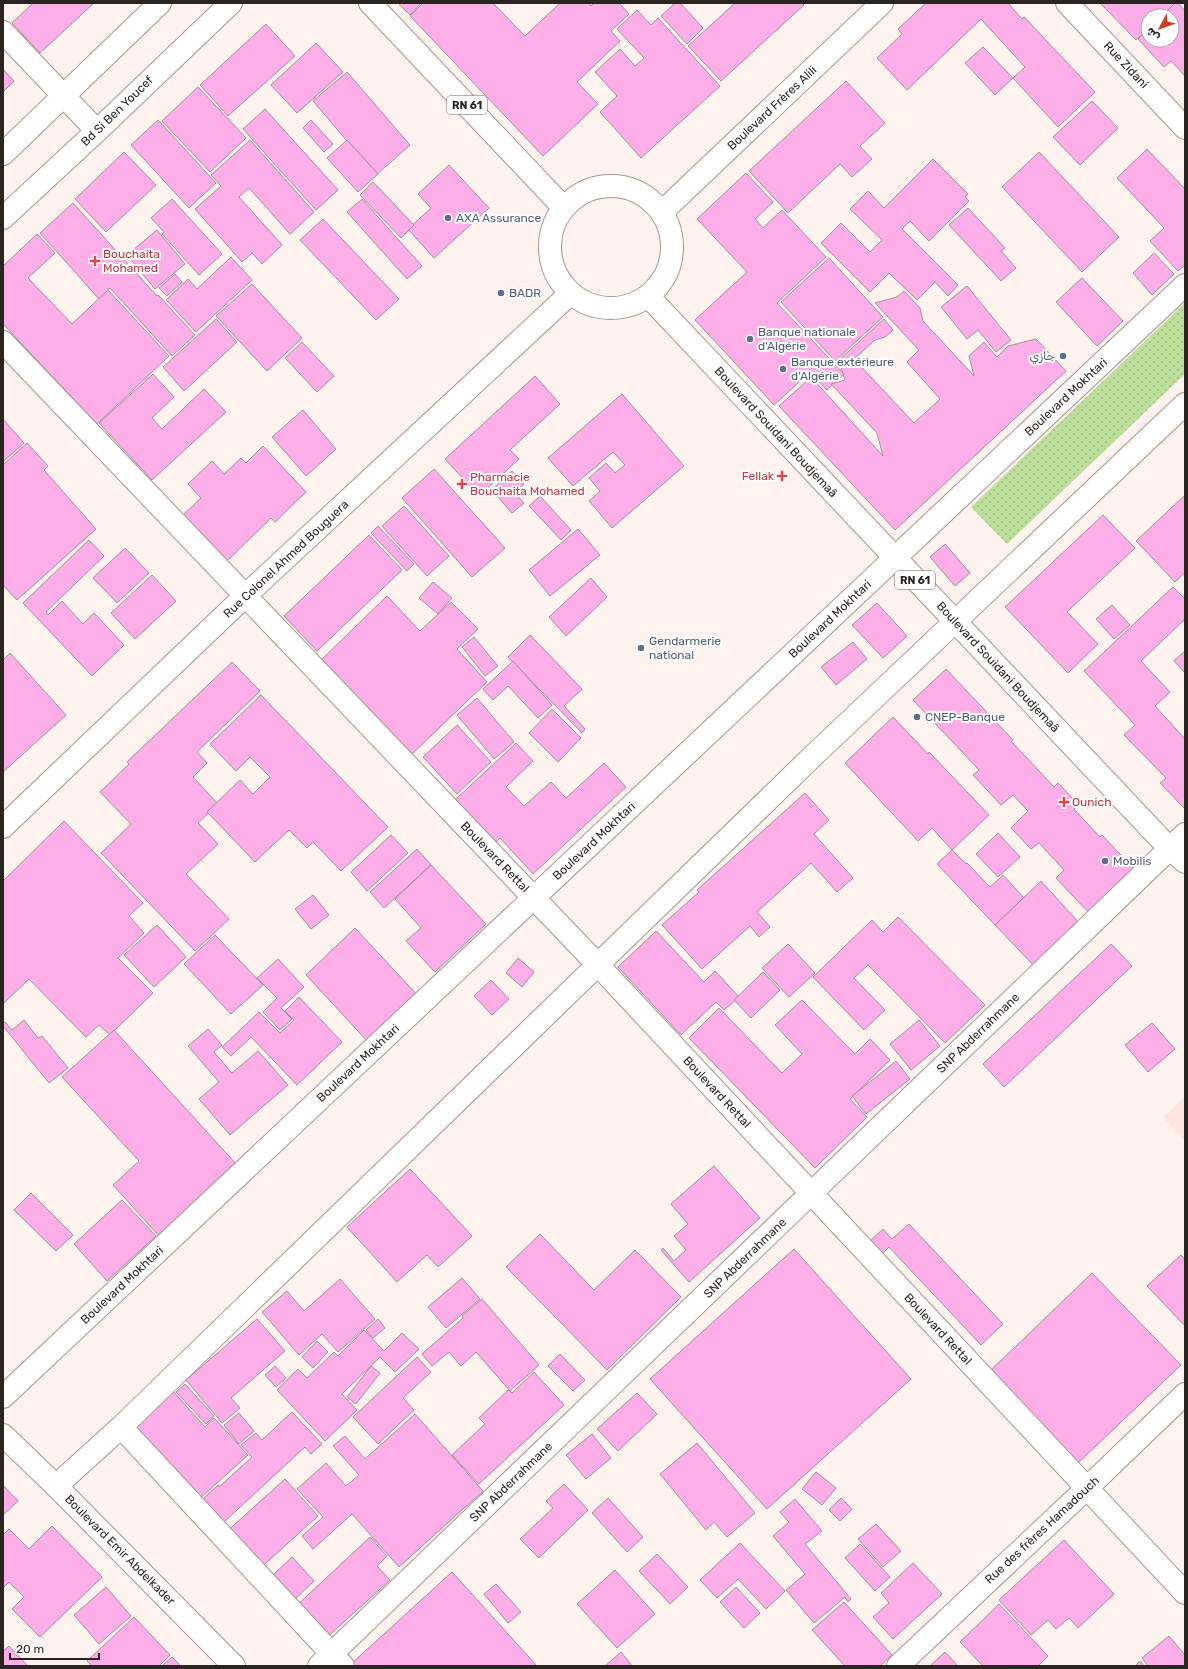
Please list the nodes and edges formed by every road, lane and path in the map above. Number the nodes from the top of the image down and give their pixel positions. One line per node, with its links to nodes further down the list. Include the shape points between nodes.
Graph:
1 (160, 3): 7 (street)
2 (231, 3): 9 (street, Bd Si Ben Youcef)
3 (370, 3): 11 (street, RN 61)
4 (882, 3): 12 (street, Boulevard Frères Alili)
5 (1067, 3): 8 (street, Rue Zidani)
6 (3, 32): 7 (street)
7 (64, 95): 9 (street); 10 (street)
8 (1185, 128)
9 (97, 131): 13 (street, Bd Si Ben Youcef)
10 (3, 154)
11 (563, 207): 12 (street, via 581,193 602,186 625,186 646,196); 15 (street, via 554,224 550,242 551,261 559,279)
12 (662, 212): 16 (street, via 670,229 673,248 670,266 661,283)
13 (3, 218)
14 (1185, 285): 19 (street, Boulevard Mokhtari)
15 (571, 293): 16 (street, via 589,304 609,308 629,306); 20 (street, Rue Colonel Ahmed Bouguera)
16 (648, 296): 19 (street, Boulevard Souidani Boudjemaâ / RN 61)
17 (3, 342): 20 (street, Boulevard Rettal)
18 (1185, 404): 21 (street)
19 (894, 558): 21 (street, Boulevard Souidani Boudjemaâ / RN 61); 25 (street, Boulevard Mokhtari)
20 (245, 596): 22 (street, Rue Colonel Ahmed Bouguera); 25 (street, Boulevard Rettal)
21 (955, 621): 24 (street, Boulevard Souidani Boudjemaâ / RN 61); 26 (street)
22 (3, 827)
23 (1185, 834): 24 (street, SNP Abderrahmane)
24 (1177, 856): 27 (street, SNP Abderrahmane)
25 (534, 897): 26 (street, Boulevard Rettal); 29 (street, Boulevard Mokhtari)
26 (598, 964): 27 (street, Boulevard Rettal); 30 (street)
27 (812, 1194): 33 (street, Boulevard Rettal); 35 (street, SNP Abderrahmane)
28 (1185, 1394): 33 (street, Rue des frères Hamadouch)
29 (3, 1396)
30 (121, 1427): 32 (street); 35 (street)
31 (3, 1435): 32 (street, Boulevard Emir Abdelkader)
32 (56, 1486): 36 (street, Boulevard Emir Abdelkader)
33 (1087, 1488): 34 (street, Boulevard Rettal); 37 (street, Rue des frères Hamadouch)
34 (1185, 1592)
35 (331, 1662)
36 (234, 1666)
37 (898, 1666)

